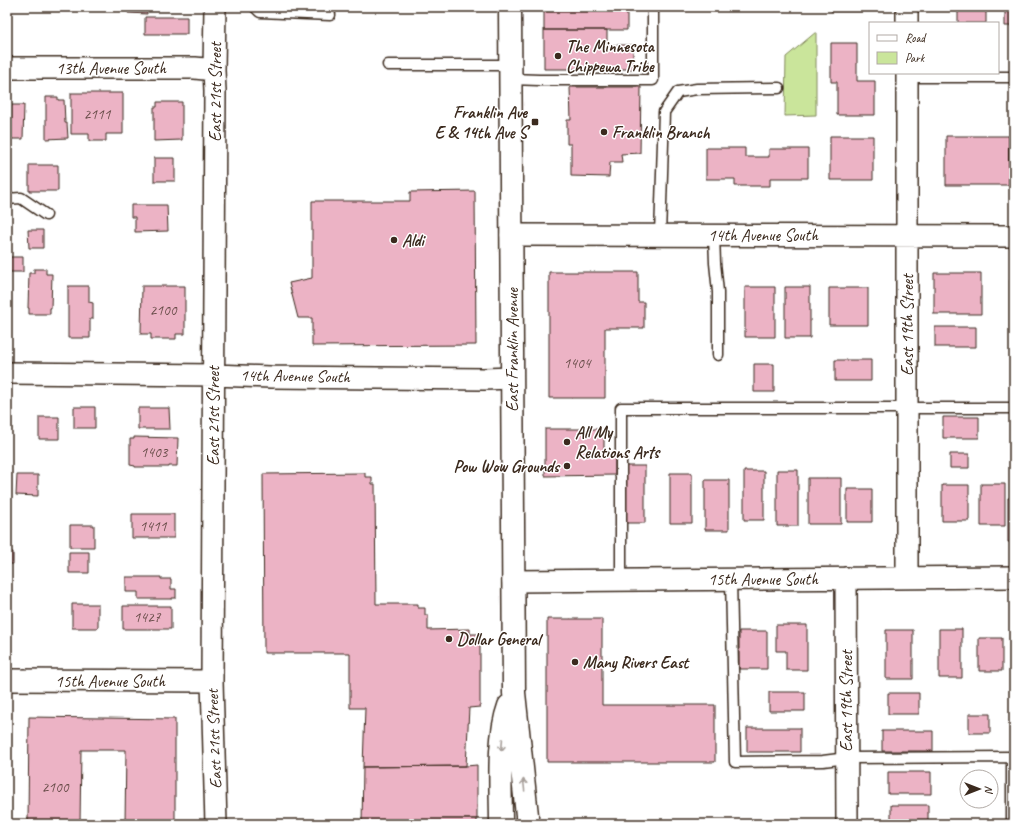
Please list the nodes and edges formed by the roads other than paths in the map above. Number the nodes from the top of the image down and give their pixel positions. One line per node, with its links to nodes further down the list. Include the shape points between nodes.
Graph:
1 (216, 7): 10 (street, East 21st Street)
2 (256, 7): 6 (lane, via 260,12)
3 (510, 7): 11 (main road, East Franklin Avenue)
4 (653, 7): 11 (lane, via 653,80 538,80)
5 (907, 7): 7 (street)
6 (330, 16)
7 (907, 22)
8 (388, 65): 11 (lane)
9 (7, 68): 10 (street, 13th Avenue South)
10 (214, 70): 24 (street, East 21st Street)
11 (510, 72): 17 (main road, East Franklin Avenue)
12 (907, 75): 13 (lane); 20 (street, East 19th Street)
13 (1014, 77)
14 (779, 88): 18 (lane, via 698,89 678,92 664,112)
15 (7, 199): 16 (lane, via 21,198)
16 (46, 215)
17 (511, 235): 18 (street, 14th Avenue South); 25 (main road, East Franklin Avenue)
18 (660, 235): 19 (street, 14th Avenue South)
19 (714, 235): 20 (street, 14th Avenue South); 22 (lane, via 718,292)
20 (907, 236): 21 (street, 14th Avenue South); 26 (street, East 19th Street)
21 (1014, 236)
22 (718, 355)
23 (7, 373): 24 (street, 14th Avenue South)
24 (214, 375): 25 (street, 14th Avenue South); 35 (street, East 21st Street)
25 (512, 378): 33 (main road, East Franklin Avenue)
26 (907, 408): 27 (lane); 30 (street, East 19th Street); 32 (lane, via 621,408)
27 (1014, 408)
28 (1014, 577): 30 (street, 15th Avenue South)
29 (846, 578): 30 (street, 15th Avenue South); 31 (street, 15th Avenue South); 38 (street, East 19th Street)
30 (907, 578)
31 (731, 579): 32 (street, 15th Avenue South); 38 (lane, via 735,762 822,761)
32 (621, 580): 33 (street, 15th Avenue South)
33 (513, 581): 36 (main road, East Franklin Avenue)
34 (7, 680): 35 (street, 15th Avenue South)
35 (212, 681): 39 (street, East 21st Street)
36 (514, 693): 40 (main road, East Franklin Avenue, one-way to 40, via 506,714 503,733); 41 (main road, East Franklin Avenue, one-way to 36)
37 (1013, 757): 38 (lane); 43 (lane)
38 (846, 758): 42 (street, East 19th Street)
39 (216, 824)
40 (501, 824)
41 (527, 824)
42 (847, 824)
43 (1012, 824)

